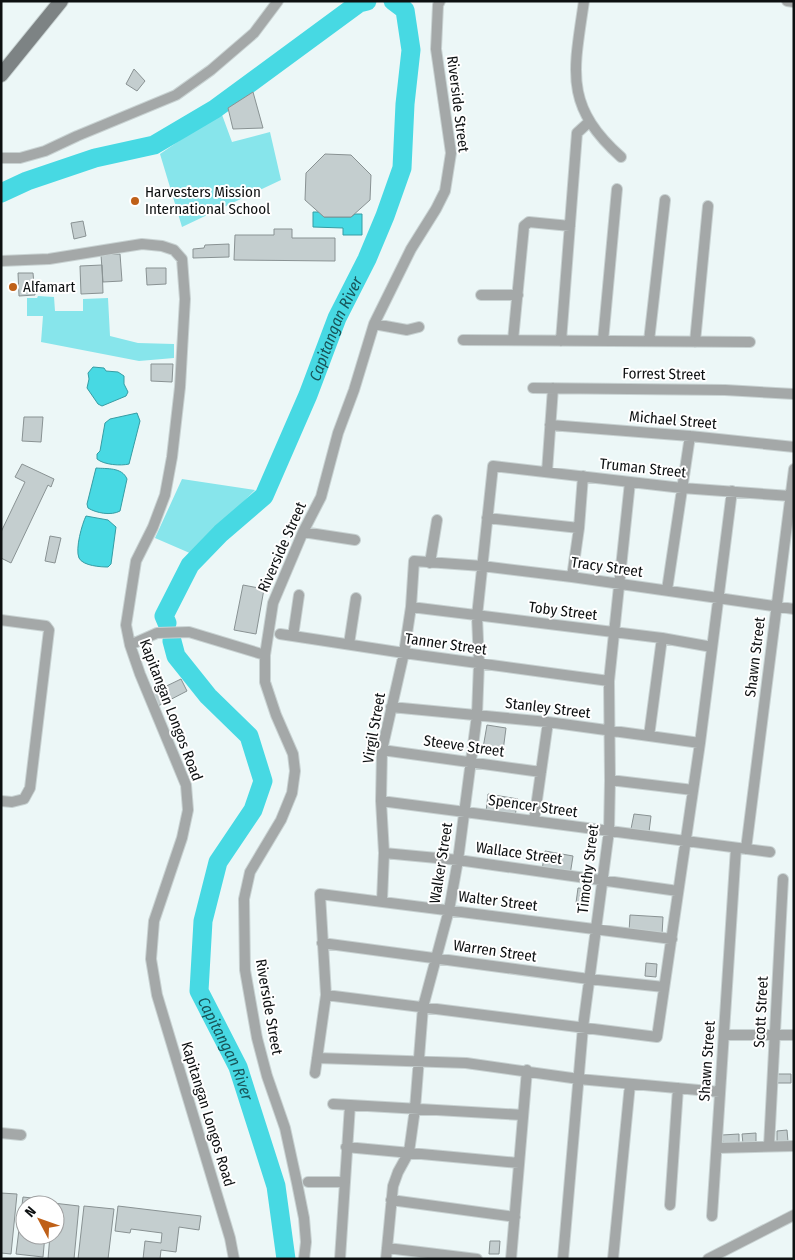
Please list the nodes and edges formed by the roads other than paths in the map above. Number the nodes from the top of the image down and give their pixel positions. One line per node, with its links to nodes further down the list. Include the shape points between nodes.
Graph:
1 (61, 1): 5 (street)
2 (278, 1): 8 (street, via 254,33 176,95 45,151 20,158)
3 (440, 1): 16 (street, Riverside Street, via 436,48 451,153 445,191 411,248)
4 (584, 1): 6 (street, via 575,76 580,102)
5 (1, 75)
6 (589, 122): 7 (street); 12 (street, via 577,133)
7 (621, 157)
8 (1, 158)
9 (617, 189): 21 (street)
10 (665, 200): 22 (street)
11 (708, 206): 23 (street)
12 (570, 226): 15 (street, via 529,222 524,226); 20 (street)
13 (1, 261): 63 (street, Kapitangan Longos Road, via 49,258 142,244 174,250 182,259 185,308 172,457 165,495 136,561 126,625)
14 (481, 295): 15 (street)
15 (518, 295): 19 (street)
16 (374, 324): 17 (street, via 407,330); 42 (street, Riverside Street, via 321,497)
17 (419, 327)
18 (463, 340): 19 (street)
19 (514, 340): 20 (street)
20 (561, 340): 21 (street)
21 (602, 341): 22 (street)
22 (649, 341): 23 (street)
23 (695, 342): 24 (street)
24 (750, 342)
25 (533, 388): 26 (street, Forrest Street)
26 (553, 388): 27 (street, Forrest Street); 28 (street)
27 (794, 394)
28 (550, 425): 29 (street, Michael Street); 33 (street)
29 (690, 436): 30 (street, Michael Street); 36 (street)
30 (794, 447)
31 (493, 466): 33 (street, Truman Street); 39 (street, Walker Street)
32 (794, 469): 38 (street, Shawn Street)
33 (547, 472): 34 (street, Truman Street)
34 (583, 476): 35 (street, Truman Street); 41 (street)
35 (630, 482): 36 (street, Truman Street); 48 (street, Timothy Street)
36 (682, 488): 37 (street, Truman Street); 49 (street)
37 (732, 491): 38 (street, Truman Street); 51 (street)
38 (790, 496): 53 (street, Shawn Street)
39 (487, 518): 41 (street); 46 (street, Walker Street)
40 (437, 520): 45 (street)
41 (579, 528): 47 (street)
42 (302, 532): 43 (street); 66 (street, Riverside Street, via 273,603)
43 (355, 540)
44 (414, 561): 45 (street, Tracy Street); 54 (street, Virgil Street)
45 (430, 563): 46 (street, Tracy Street)
46 (482, 566): 47 (street, Tracy Street); 56 (street, Walker Street)
47 (572, 577): 48 (street, Tracy Street)
48 (619, 584): 49 (street, Tracy Street); 58 (street, Timothy Street)
49 (667, 590): 51 (street, Tracy Street)
50 (299, 595): 60 (street)
51 (719, 597): 53 (street, Tracy Street); 64 (street)
52 (356, 598): 62 (street)
53 (776, 606): 55 (street, Tracy Street); 86 (street, Shawn Street)
54 (411, 607): 56 (street, Toby Street); 65 (street, Virgil Street)
55 (794, 609)
56 (477, 616): 58 (street, Toby Street); 67 (street, Walker Street)
57 (1, 620): 80 (street, via 46,626 49,630 30,788 24,799)
58 (614, 632): 61 (street, Toby Street); 68 (street, Timothy Street)
59 (280, 634): 60 (street, Tanner Street)
60 (293, 636): 62 (street, Tanner Street)
61 (662, 638): 64 (street, Toby Street); 73 (street)
62 (349, 644): 65 (street, Tanner Street)
63 (130, 645): 66 (street, via 158,633 189,632); 135 (street, Kapitangan Longos Road, via 186,785 188,810 154,921 152,968 159,1004 229,1233)
64 (712, 647): 74 (street)
65 (404, 653): 67 (street, Tanner Street); 69 (street, Virgil Street)
66 (265, 655): 136 (street, Riverside Street, via 265,682 293,754 295,771 292,793 281,820 250,872 244,899 245,970 257,1038 298,1183 306,1242)
67 (479, 663): 68 (street, Tanner Street); 70 (street, Walker Street)
68 (609, 681): 72 (street, Timothy Street)
69 (391, 707): 70 (street, Stanley Street); 75 (street, Virgil Street)
70 (477, 715): 71 (street, Stanley Street); 76 (street, Walker Street)
71 (548, 722): 72 (street, Stanley Street); 77 (street)
72 (609, 730): 73 (street, Stanley Street); 78 (street, Timothy Street)
73 (649, 736): 74 (street, Stanley Street)
74 (700, 743): 79 (street)
75 (382, 750): 76 (street, Steeve Street); 81 (street, Virgil Street)
76 (470, 763): 77 (street, Steeve Street); 82 (street, Walker Street)
77 (541, 772): 83 (street)
78 (610, 780): 79 (street); 84 (street, Timothy Street)
79 (693, 790): 85 (street)
80 (1, 801)
81 (380, 801): 82 (street, Spencer Street); 88 (street, Virgil Street)
82 (464, 812): 83 (street, Spencer Street); 89 (street, Walker Street)
83 (534, 821): 84 (street, Spencer Street)
84 (609, 831): 85 (street, Spencer Street); 91 (street, Timothy Street)
85 (686, 841): 86 (street, Spencer Street); 92 (street)
86 (741, 848): 87 (street, Spencer Street); 104 (street, Shawn Street)
87 (770, 852)
88 (384, 853): 89 (street, Wallace Street); 93 (street, Virgil Street)
89 (458, 860): 91 (street, Wallace Street); 94 (street, Walker Street)
90 (783, 879): 105 (street, Scott Street)
91 (602, 880): 92 (street, Wallace Street); 95 (street, Timothy Street)
92 (678, 891): 96 (street)
93 (382, 901): 94 (street, Walter Street); 97 (street, Walter Street, via 320,894)
94 (449, 910): 95 (street, Walter Street); 98 (street, Walker Street)
95 (596, 929): 96 (street, Walter Street); 99 (street, Timothy Street)
96 (672, 939): 100 (street)
97 (322, 943): 98 (street, Warren Street); 101 (street)
98 (436, 958): 99 (street, Warren Street); 102 (street, Walker Street)
99 (589, 979): 100 (street, Warren Street); 103 (street, Timothy Street)
100 (664, 987): 103 (street, via 657,1037)
101 (326, 995): 102 (street); 107 (street)
102 (423, 1007): 103 (street); 108 (street, Walker Street)
103 (583, 1027): 111 (street, Timothy Street)
104 (724, 1035): 105 (street); 114 (street, Shawn Street)
105 (775, 1035): 106 (street); 121 (street, Scott Street)
106 (794, 1035)
107 (317, 1058): 108 (street); 110 (street)
108 (419, 1061): 109 (street); 117 (street, Walker Street)
109 (527, 1070): 111 (street); 118 (street)
110 (315, 1074)
111 (579, 1079): 112 (street); 141 (street, Timothy Street)
112 (630, 1084): 113 (street); 142 (street)
113 (678, 1088): 114 (street); 130 (street)
114 (720, 1092): 124 (street, Shawn Street)
115 (333, 1104): 116 (street)
116 (350, 1104): 117 (street); 123 (street)
117 (415, 1109): 118 (street); 125 (street, Walker Street)
118 (523, 1115): 126 (street)
119 (1, 1134): 120 (street)
120 (21, 1134)
121 (769, 1146): 122 (street); 124 (street)
122 (794, 1146)
123 (346, 1147): 125 (street); 128 (street)
124 (717, 1148): 132 (street, Shawn Street)
125 (409, 1152): 126 (street); 129 (street, Walker Street, via 394,1180)
126 (519, 1163): 133 (street)
127 (308, 1182): 128 (street)
128 (344, 1182): 137 (street)
129 (391, 1200): 133 (street); 134 (street, Walker Street)
130 (670, 1205)
131 (794, 1215): 143 (street)
132 (712, 1216)
133 (515, 1217): 140 (street)
134 (387, 1248): 138 (street, Walker Street); 139 (street)
135 (234, 1259)
136 (304, 1259)
137 (340, 1259)
138 (386, 1259)
139 (477, 1259)
140 (511, 1259)
141 (563, 1259)
142 (613, 1259)
143 (708, 1259)

